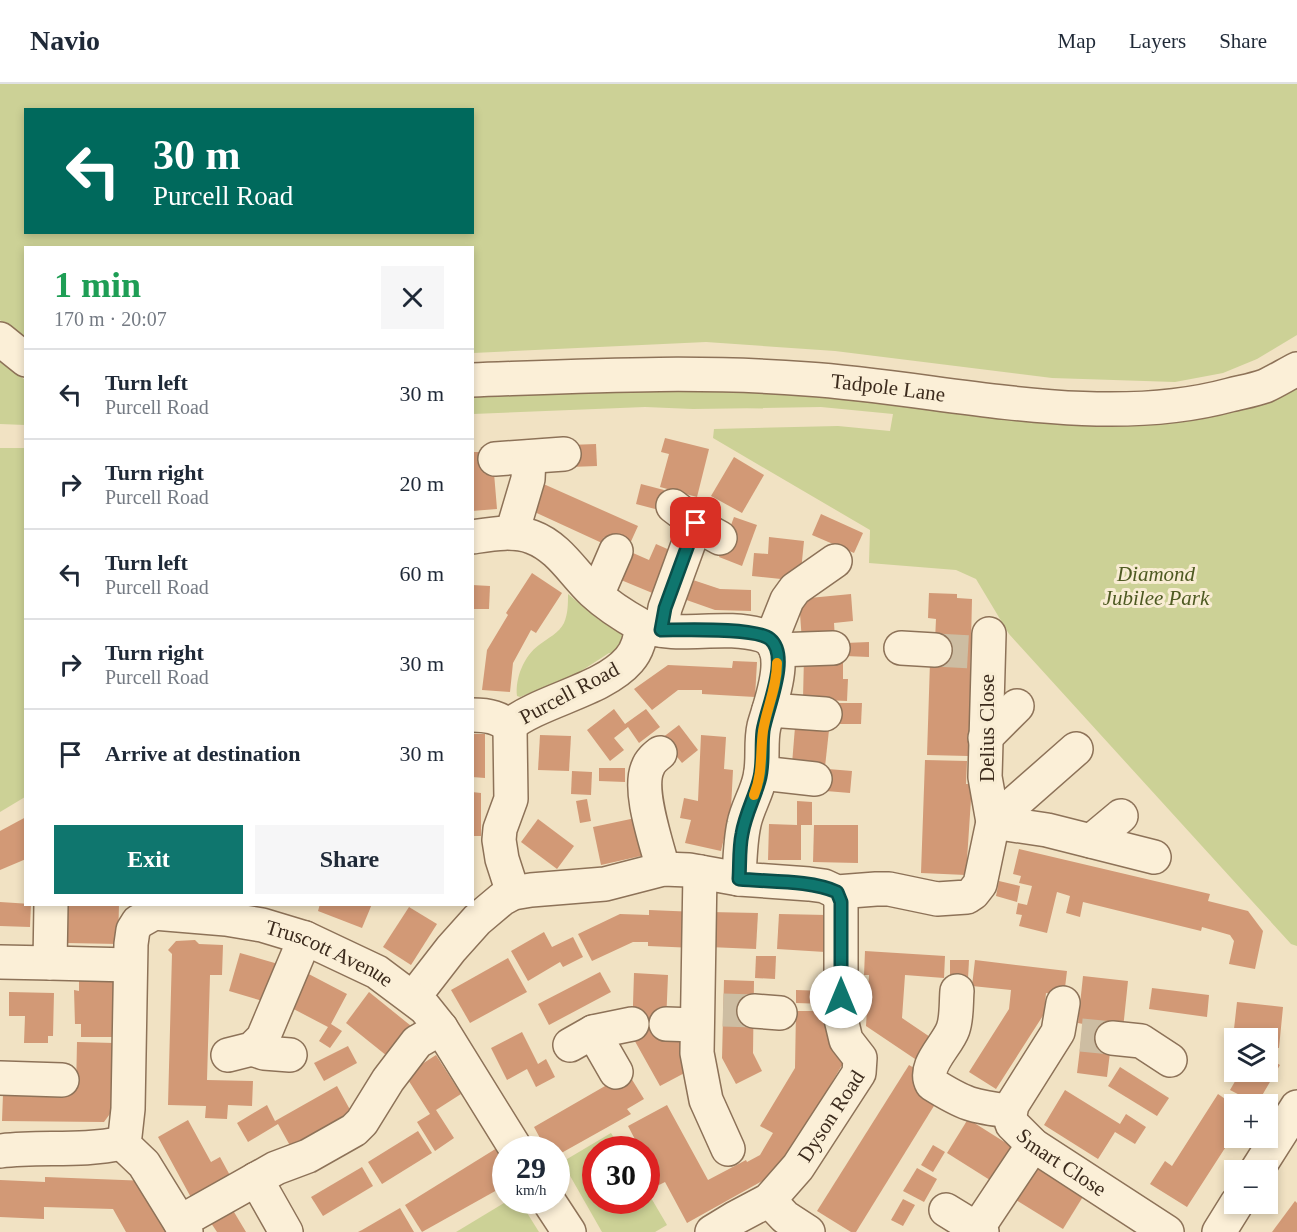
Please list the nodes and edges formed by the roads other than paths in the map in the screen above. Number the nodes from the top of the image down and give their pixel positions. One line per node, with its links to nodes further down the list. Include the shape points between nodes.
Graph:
1 (0, 339): 2 (street)
2 (24, 358)
3 (1297, 369): 4 (street, Tadpole Lane, via 1265,386 1216,399 1169,408 1117,410 735,375)
4 (474, 380)
5 (564, 454): 6 (street)
6 (529, 457): 7 (street); 9 (street, via 528,479)
7 (495, 459)
8 (696, 522): 14 (street, Purcell Road, via 665,608)
9 (512, 533): 10 (street); 13 (street, via 532,537 553,550)
10 (474, 537)
11 (615, 551): 13 (street)
12 (836, 561): 15 (street, via 795,589 787,600)
13 (597, 595): 14 (street, via 618,612)
14 (652, 628): 15 (street, via 747,632 761,635); 24 (street, Purcell Road, via 640,637 629,660 612,675 537,708)
15 (774, 645): 17 (street); 21 (street, via 776,687)
16 (983, 646): 25 (street, Delius Close)
17 (832, 648)
18 (901, 648): 19 (street)
19 (935, 650)
20 (1017, 706): 25 (street)
21 (769, 710): 22 (street); 28 (street)
22 (825, 714)
23 (474, 715): 24 (street, Purcell Road, via 490,716)
24 (508, 726): 38 (street, Purcell Road, via 511,799 499,840)
25 (985, 738): 31 (street, Delius Close, via 985,777)
26 (1076, 749): 31 (street)
27 (660, 753): 34 (street, via 647,768 644,787)
28 (761, 773): 29 (street); 36 (street, via 742,833)
29 (815, 779)
30 (1121, 816): 32 (street)
31 (993, 822): 32 (street); 37 (street, Delius Close, via 980,884 967,897 937,899 876,889)
32 (1091, 841): 33 (street)
33 (1154, 856)
34 (663, 869): 35 (street); 38 (street, via 605,884)
35 (700, 872): 36 (street); 58 (street, via 719,1015 697,1053 706,1100)
36 (739, 879): 37 (street, via 809,884)
37 (837, 892): 62 (street, Dyson Road, via 841,902 841,1019 846,1040 860,1058 859,1073 798,1167)
38 (513, 893): 45 (street, via 477,920)
39 (51, 906): 42 (street)
40 (305, 938): 43 (street, Truscott Avenue, via 226,919 154,913 142,917 133,930); 45 (street, Truscott Avenue, via 377,972); 48 (street, via 263,1038 240,1052)
41 (0, 962): 42 (street)
42 (50, 963): 43 (street)
43 (130, 965): 56 (street, Truscott Avenue, via 128,1109)
44 (957, 991): 54 (street, via 954,1025 930,1068 930,1080 963,1102)
45 (413, 998): 47 (street, Truscott Avenue)
46 (632, 1024): 50 (street, via 582,1039)
47 (441, 1028): 55 (street, Truscott Avenue); 61 (street, via 417,1042 354,1130)
48 (290, 1055)
49 (1170, 1060): 54 (street, Smart Close, via 1141,1041 1079,1027 1016,1098)
50 (616, 1072)
51 (0, 1078): 52 (street)
52 (62, 1080)
53 (1297, 1107): 60 (street)
54 (1010, 1111): 57 (street, Smart Close, via 1014,1127)
55 (508, 1136)
56 (122, 1143): 59 (street, via 73,1150); 66 (street, via 144,1164)
57 (1033, 1144): 67 (street); 72 (street, Smart Close)
58 (728, 1149)
59 (0, 1151)
60 (1263, 1160)
61 (256, 1179): 66 (street); 68 (street)
62 (768, 1200): 70 (street, Dyson Road); 71 (street)
63 (946, 1210): 67 (street)
64 (557, 1214): 69 (street)
65 (1230, 1214): 73 (street)
66 (183, 1229)
67 (979, 1230)
68 (286, 1232)
69 (569, 1232)
70 (712, 1232)
71 (808, 1232)
72 (1167, 1232)
73 (1219, 1232)

